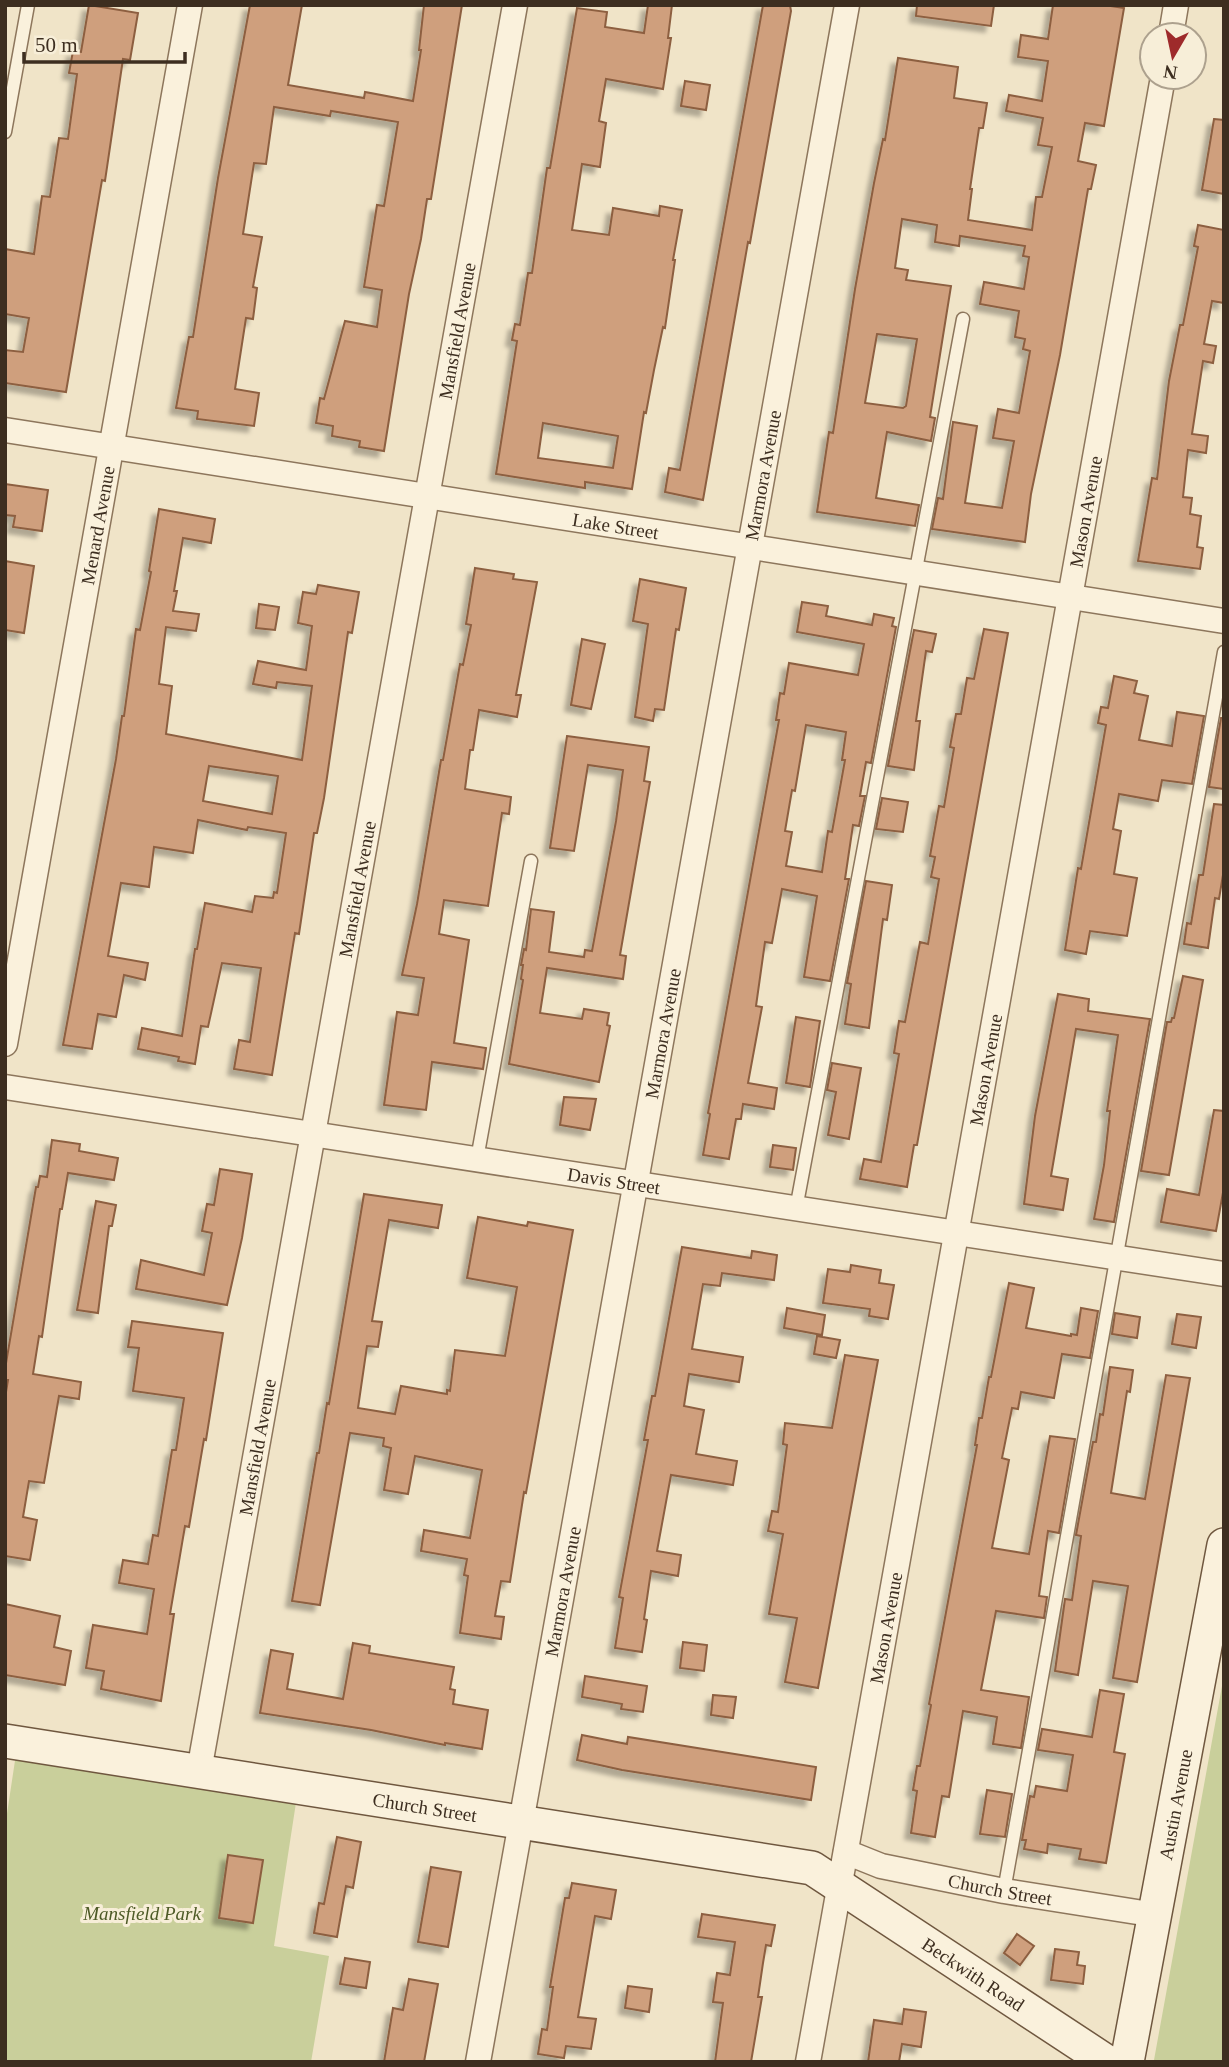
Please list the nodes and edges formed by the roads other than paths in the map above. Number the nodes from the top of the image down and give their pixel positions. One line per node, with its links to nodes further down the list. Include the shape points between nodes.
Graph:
1 (28, 5): 6 (lane)
2 (190, 5): 9 (street, Menard Avenue)
3 (515, 5): 10 (street, Mansfield Avenue)
4 (847, 5): 11 (street, Marmora Avenue)
5 (1160, 91): 13 (street, Mason Avenue)
6 (5, 132)
7 (963, 319): 12 (lane)
8 (5, 430): 9 (street, Lake Street)
9 (111, 447): 10 (street, Lake Street); 17 (street, Menard Avenue)
10 (427, 496): 11 (street, Lake Street); 19 (street, Mansfield Avenue)
11 (750, 547): 12 (street, Lake Street); 21 (street, Marmora Avenue)
12 (916, 573): 13 (street, Lake Street); 22 (lane)
13 (1070, 597): 14 (street, Lake Street); 23 (street, Mason Avenue)
14 (1224, 621)
15 (1224, 652): 24 (lane)
16 (531, 862): 20 (lane)
17 (5, 1044)
18 (5, 1087): 19 (street, Davis Street)
19 (313, 1134): 20 (street, Davis Street); 28 (street, Mansfield Avenue)
20 (477, 1160): 21 (street, Davis Street)
21 (635, 1184): 22 (street, Davis Street); 29 (street, Marmora Avenue)
22 (796, 1209): 23 (street, Davis Street)
23 (956, 1233): 24 (street, Davis Street); 30 (street, Mason Avenue)
24 (1117, 1258): 25 (street, Davis Street); 32 (lane)
25 (1224, 1274)
26 (1224, 1545): 33 (street, Austin Avenue)
27 (5, 1741): 28 (street, Church Street)
28 (200, 1772): 29 (street, Church Street)
29 (521, 1822): 31 (street, Church Street, via 812,1868); 34 (street, Marmora Avenue)
30 (846, 1852): 31 (street, Mason Avenue); 32 (street, Church Street, via 881,1866)
31 (840, 1885): 35 (street, Mason Avenue); 36 (street, Beckwith Road)
32 (1004, 1891): 33 (street, Church Street)
33 (1156, 1915): 37 (street, Austin Avenue)
34 (478, 2062)
35 (808, 2062)
36 (1107, 2062)
37 (1126, 2062)

